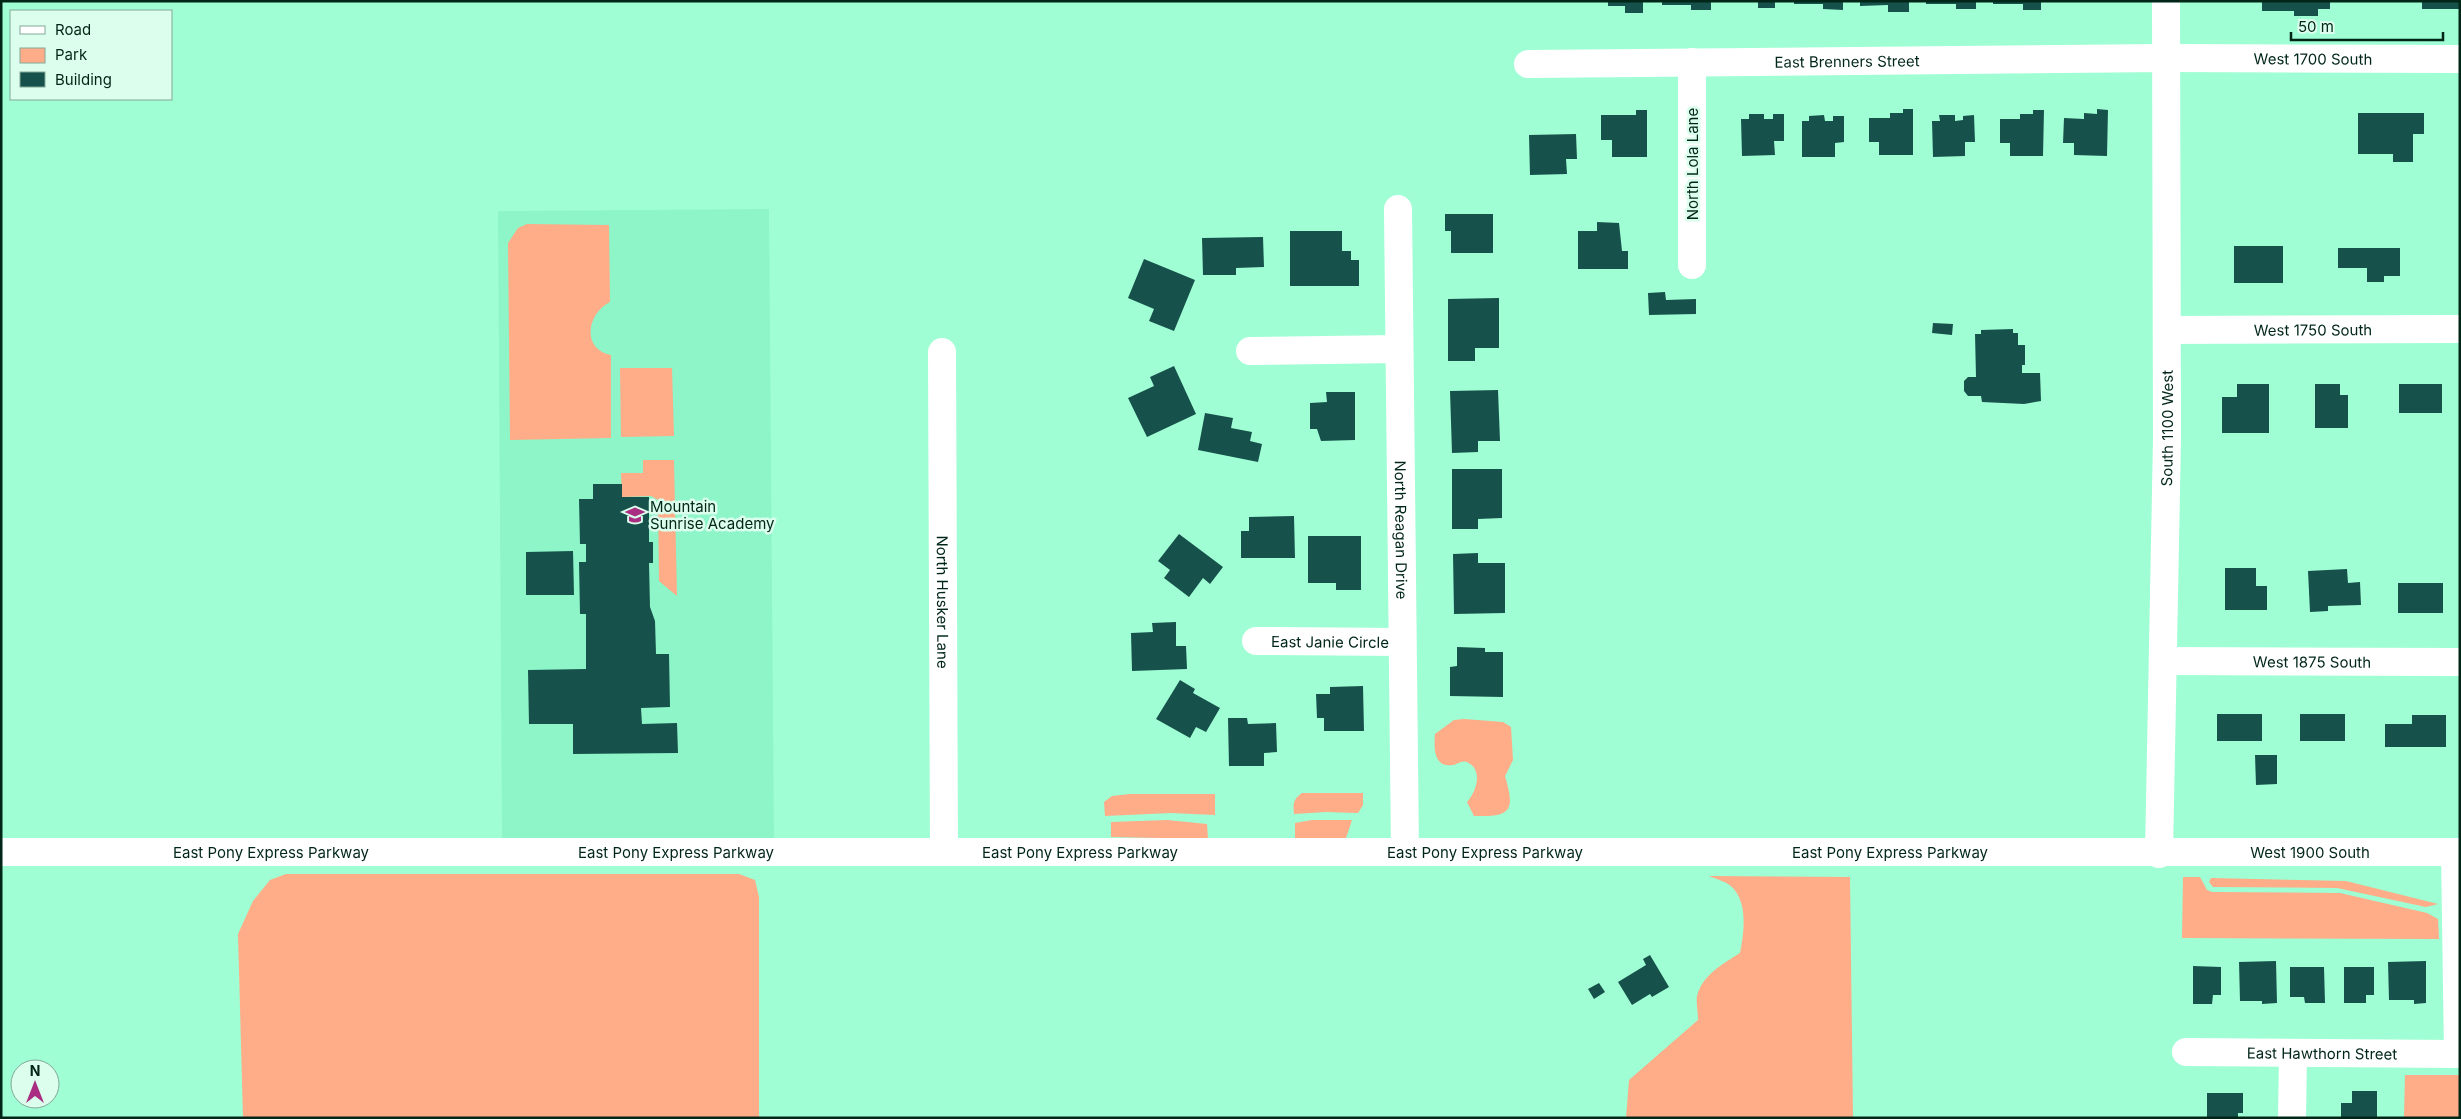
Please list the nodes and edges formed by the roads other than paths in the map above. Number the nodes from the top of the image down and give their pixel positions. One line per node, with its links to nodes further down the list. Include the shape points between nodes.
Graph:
1 (2166, 1): 2 (street, South 1100 West)
2 (2166, 58): 3 (street, West 1700 South); 4 (street, East Brenners Street); 9 (street, South 1100 West)
3 (2460, 59)
4 (1692, 62): 5 (street, East Brenners Street); 7 (street, North Lola Lane)
5 (1528, 64)
6 (1398, 209): 10 (street, North Reagan Drive)
7 (1692, 265)
8 (2460, 329): 9 (street, West 1750 South)
9 (2168, 330): 15 (street, South 1100 West)
10 (1399, 349): 11 (street); 14 (street, North Reagan Drive)
11 (1250, 350)
12 (942, 352): 18 (street, North Husker Lane)
13 (1256, 641): 14 (street, East Janie Circle)
14 (1402, 642): 19 (street, North Reagan Drive)
15 (2164, 661): 16 (street, West 1875 South); 21 (street, South 1100 West)
16 (2460, 662)
17 (1, 852): 18 (street, East Pony Express Parkway)
18 (944, 852): 19 (street, East Pony Express Parkway)
19 (1405, 852): 21 (street, East Pony Express Parkway)
20 (2457, 852): 21 (street, West 1900 South); 24 (street)
21 (2160, 854)
22 (2186, 1052): 23 (street, East Hawthorn Street)
23 (2293, 1053): 24 (street, East Hawthorn Street); 25 (street)
24 (2459, 1054)
25 (2292, 1118)

